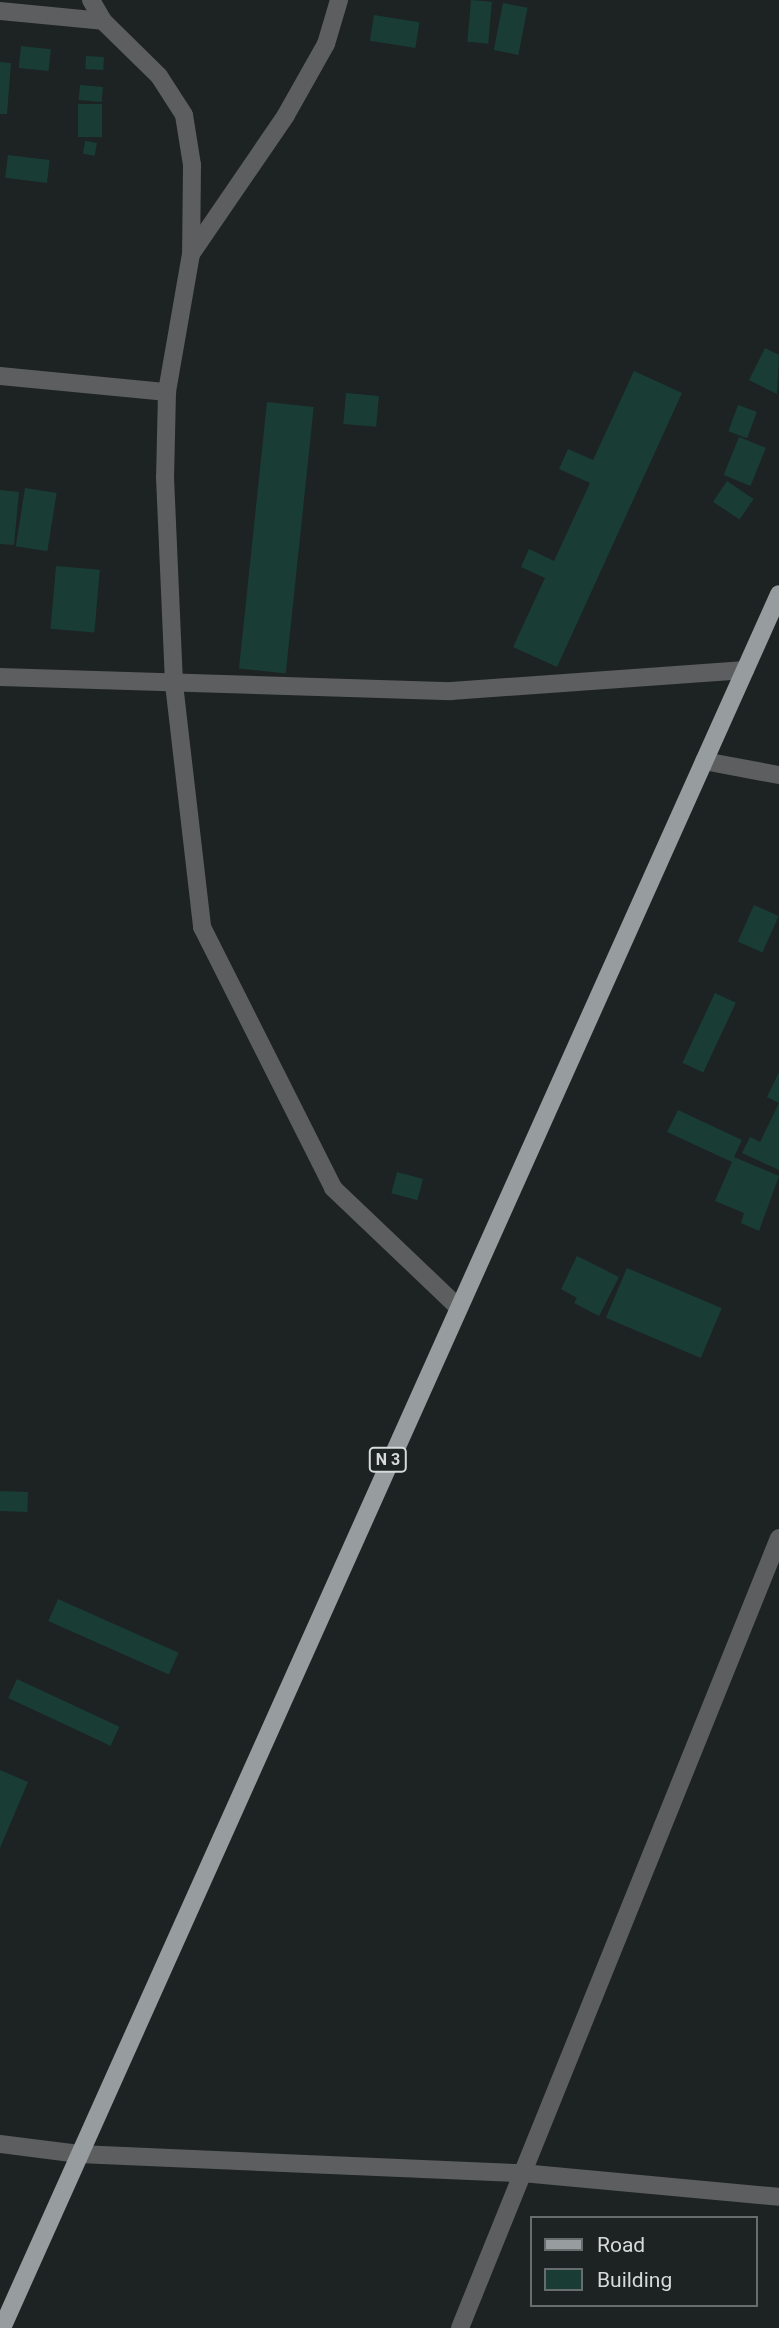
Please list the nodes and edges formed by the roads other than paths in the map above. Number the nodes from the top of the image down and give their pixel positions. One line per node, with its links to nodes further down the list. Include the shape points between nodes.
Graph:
1 (92, 0): 4 (street)
2 (339, 0): 5 (street, via 326,44 286,115)
3 (0, 11): 4 (street)
4 (103, 21): 5 (street, via 159,76 184,115 192,165)
5 (191, 254): 7 (street)
6 (0, 376): 7 (street)
7 (167, 392): 11 (street, via 164,477)
8 (779, 594): 9 (main road, N 3)
9 (745, 670): 11 (street, via 451,691); 12 (main road, N 3)
10 (0, 677): 11 (street)
11 (174, 684): 14 (street, via 202,927 333,1188)
12 (704, 761): 13 (street); 14 (main road, N 3)
13 (779, 775)
14 (457, 1306): 17 (main road, N 3)
15 (779, 1538): 18 (street)
16 (0, 2144): 17 (street)
17 (79, 2154): 18 (street); 20 (main road, N 3)
18 (522, 2173): 19 (street); 21 (street)
19 (779, 2197)
20 (2, 2328)
21 (460, 2328)

